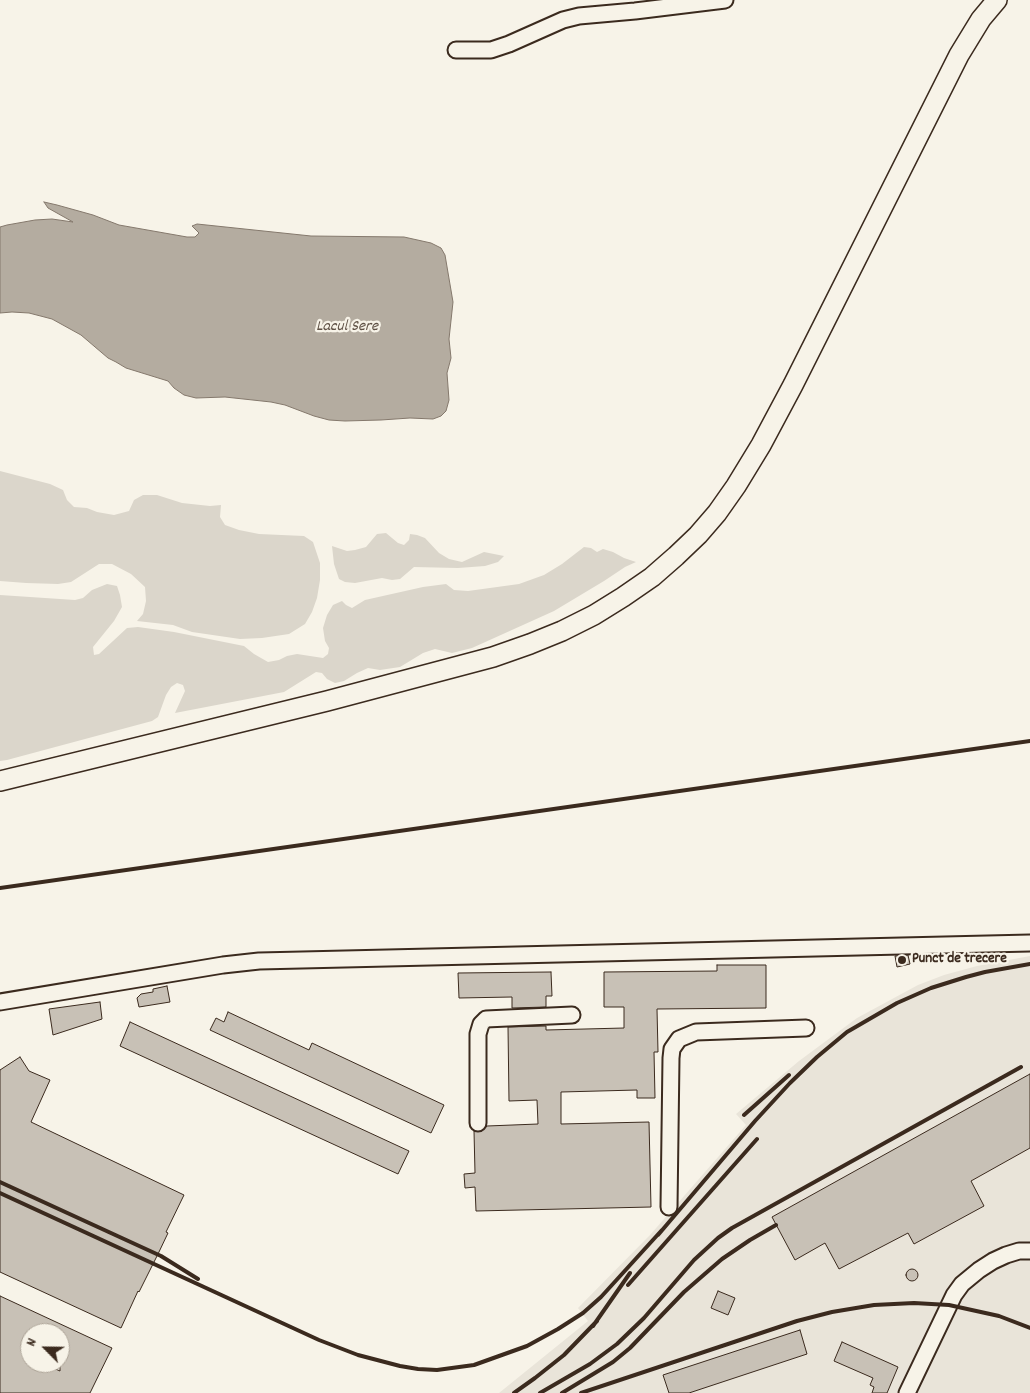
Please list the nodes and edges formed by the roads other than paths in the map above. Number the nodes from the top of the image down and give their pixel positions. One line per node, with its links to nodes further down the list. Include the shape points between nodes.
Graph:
1 (724, 0): 3 (street, via 579,16 491,50)
2 (997, 0): 4 (main road, via 959,55 761,446 717,513 652,577 562,631 493,657)
3 (456, 50)
4 (0, 781)
5 (1030, 943): 6 (street, via 259,961)
6 (0, 1002)
7 (572, 1015): 9 (street, via 486,1019 478,1034)
8 (806, 1028): 10 (street, via 696,1032 679,1039 672,1048)
9 (478, 1123)
10 (669, 1207)
11 (1030, 1251): 12 (street, via 1019,1251 993,1261 962,1284)
12 (907, 1393)

